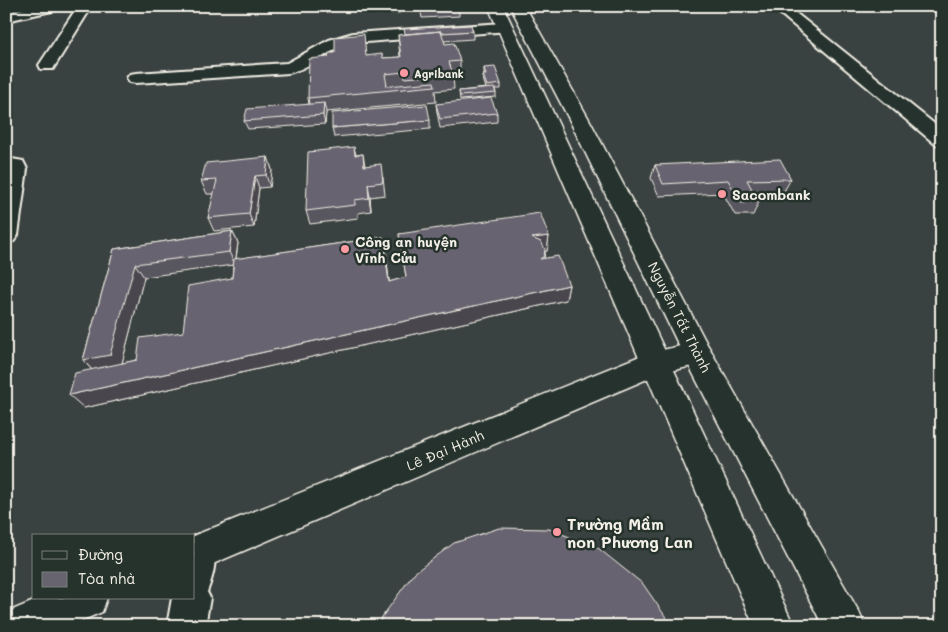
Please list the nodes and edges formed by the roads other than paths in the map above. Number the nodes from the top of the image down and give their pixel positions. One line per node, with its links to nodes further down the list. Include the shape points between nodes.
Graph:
1 (56, 6): 6 (street)
2 (85, 6): 8 (street)
3 (495, 6): 7 (main road)
4 (518, 6): 10 (main road, Nguyễn Tất Thành)
5 (778, 6): 12 (street)
6 (6, 17)
7 (504, 28): 9 (street, via 353,38 331,44 307,61 289,68); 11 (main road)
8 (47, 65)
9 (136, 78)
10 (580, 121): 11 (main road); 15 (main road, Nguyễn Tất Thành)
11 (548, 124): 16 (main road)
12 (942, 140)
13 (6, 164): 14 (street, via 17,169)
14 (6, 235)
15 (698, 354): 16 (main road, Lê Đại Hành); 23 (main road, Nguyễn Tất Thành)
16 (655, 363): 17 (main road, Lê Đại Hành); 22 (main road)
17 (195, 562)
18 (83, 600): 20 (main road)
19 (191, 600): 21 (street)
20 (22, 626)
21 (186, 626)
22 (774, 626)
23 (845, 626)

